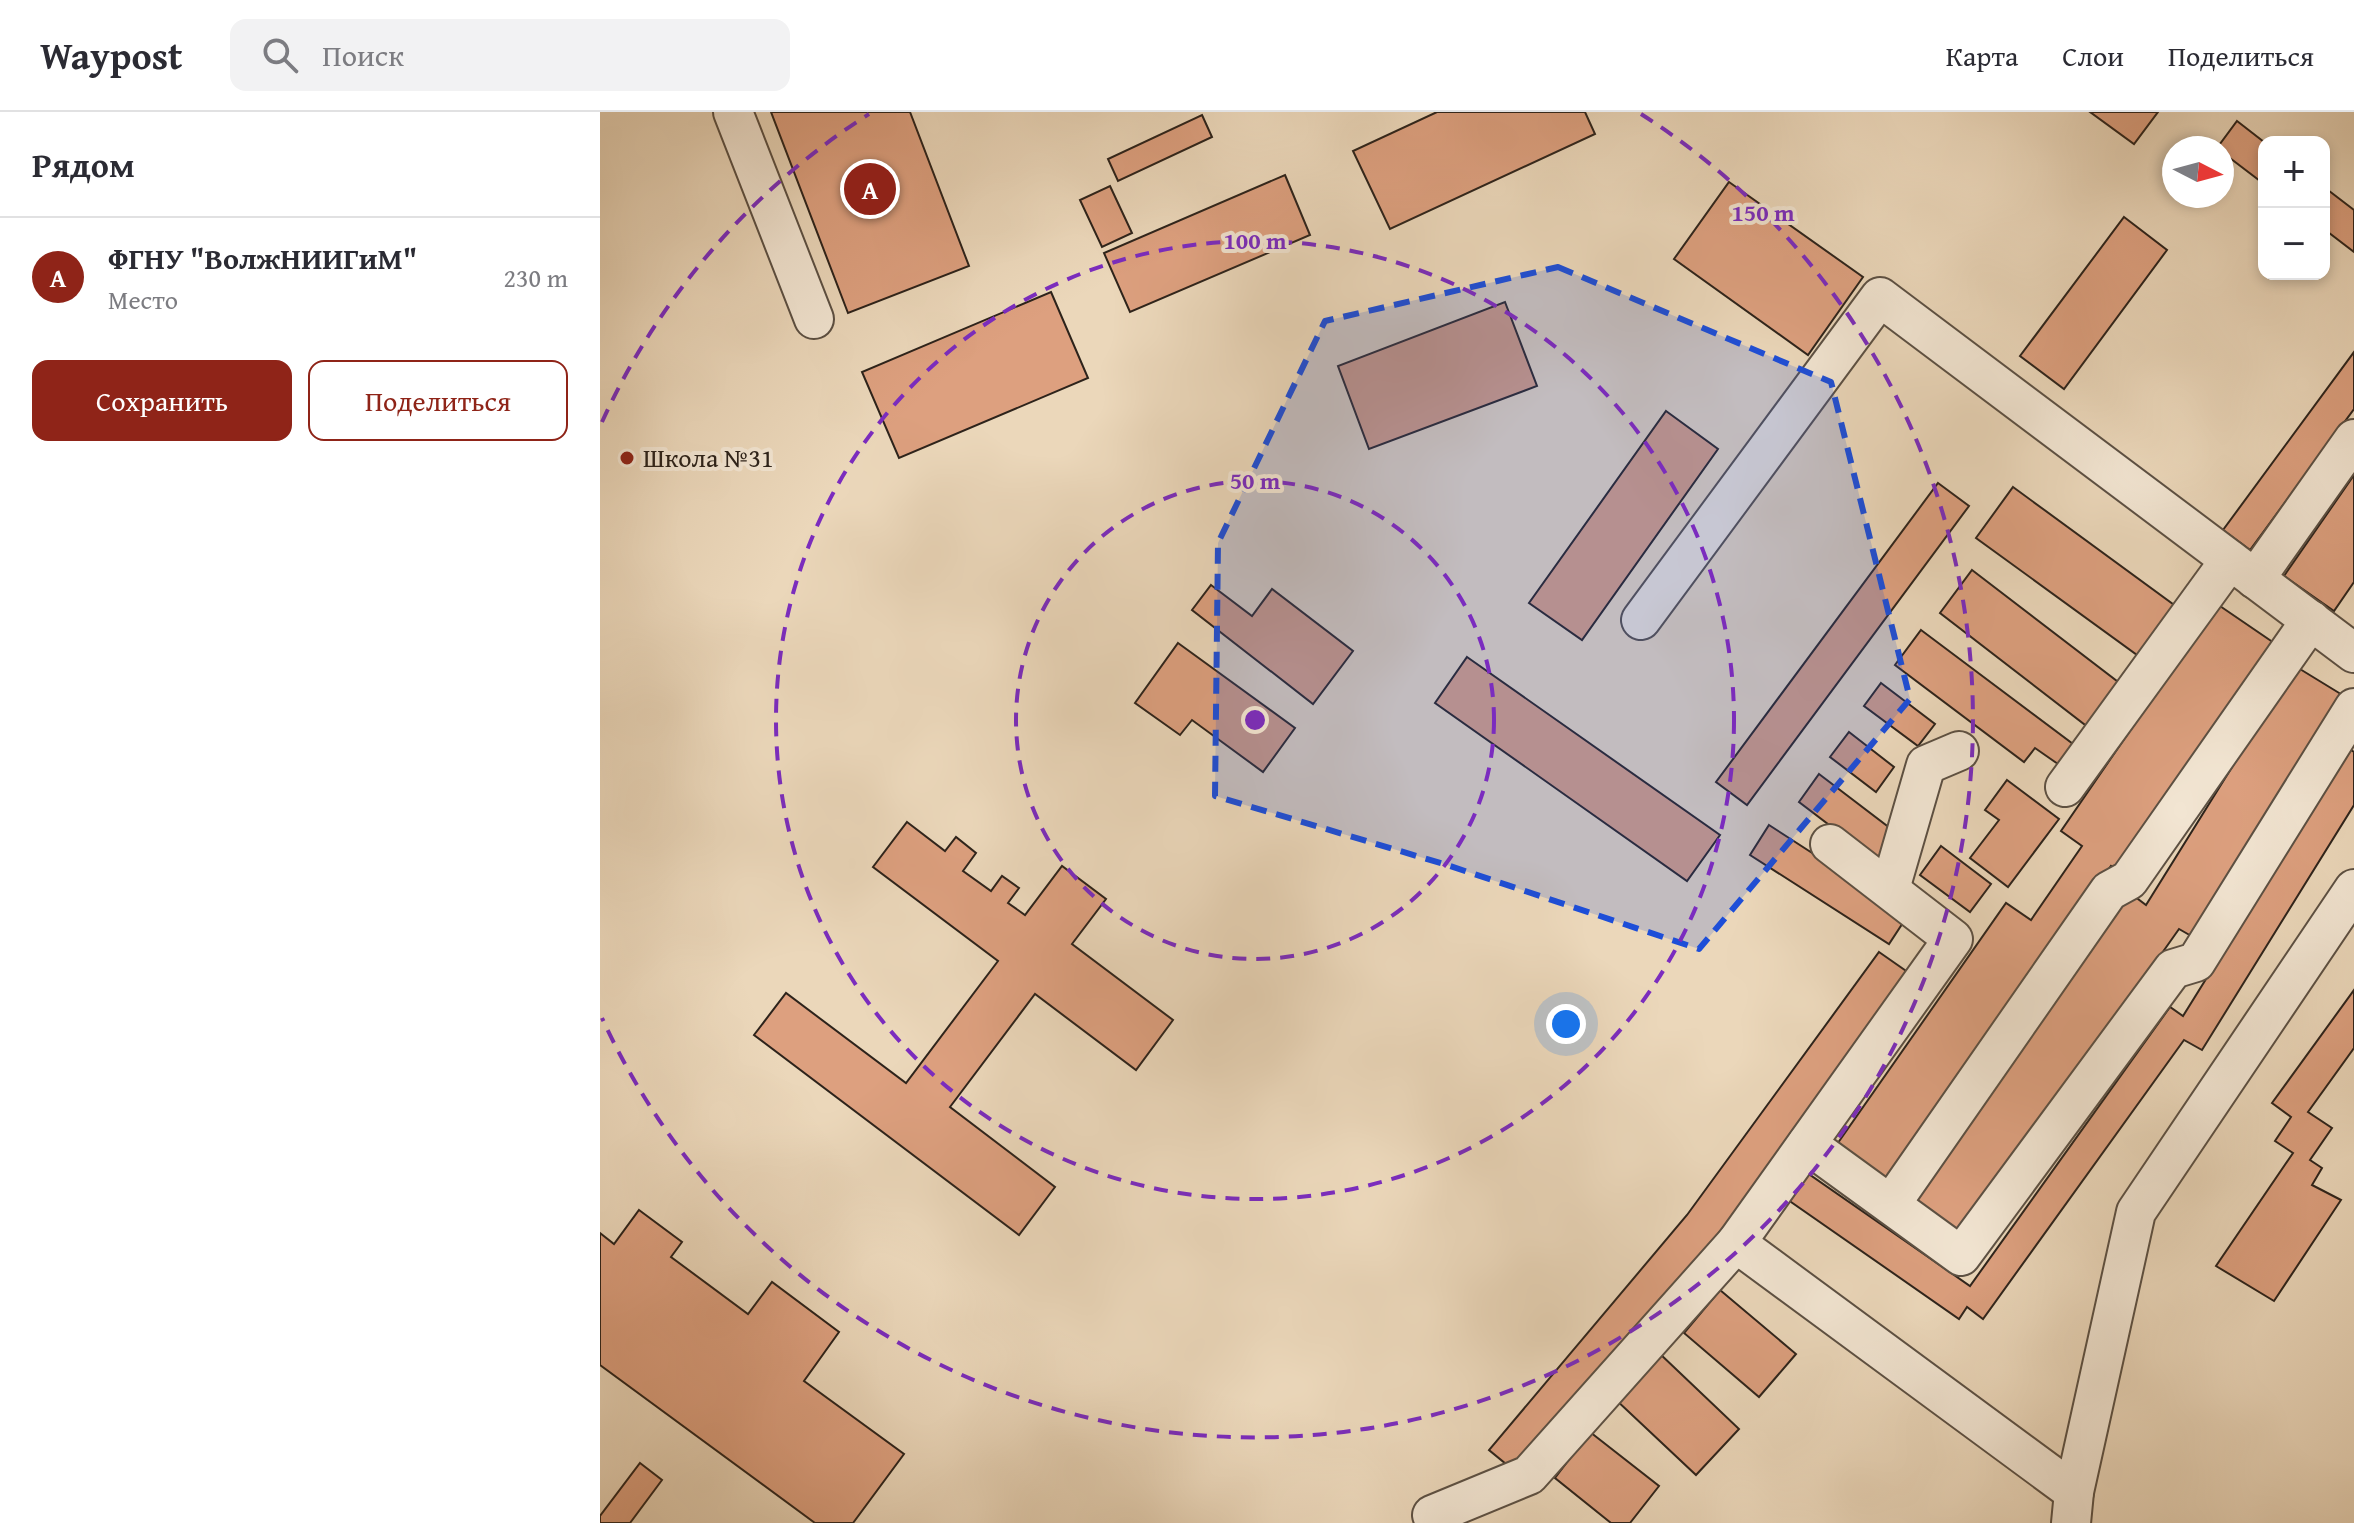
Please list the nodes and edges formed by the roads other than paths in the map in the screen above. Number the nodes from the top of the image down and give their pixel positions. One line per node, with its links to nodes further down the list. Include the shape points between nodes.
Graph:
1 (733, 112): 2 (lane)
2 (814, 319)
3 (2354, 439): 4 (lane)
4 (2242, 569): 5 (lane, via 1880,297); 6 (lane); 10 (lane)
5 (1641, 620)
6 (2311, 620): 7 (lane); 15 (lane, via 2129,880 2109,891)
7 (2354, 653)
8 (2354, 708): 15 (lane, via 2196,962 2173,969 1961,1256)
9 (1959, 751): 12 (lane, via 1926,765)
10 (2065, 787)
11 (1830, 844): 12 (lane)
12 (1890, 889): 14 (lane, via 1953,939)
13 (2354, 889): 17 (lane, via 2136,1212)
14 (1807, 1144): 15 (lane); 16 (lane)
15 (1891, 1204)
16 (1736, 1243): 17 (lane); 18 (lane, via 1529,1475 1432,1515)
17 (2073, 1508)
18 (1442, 1523)

